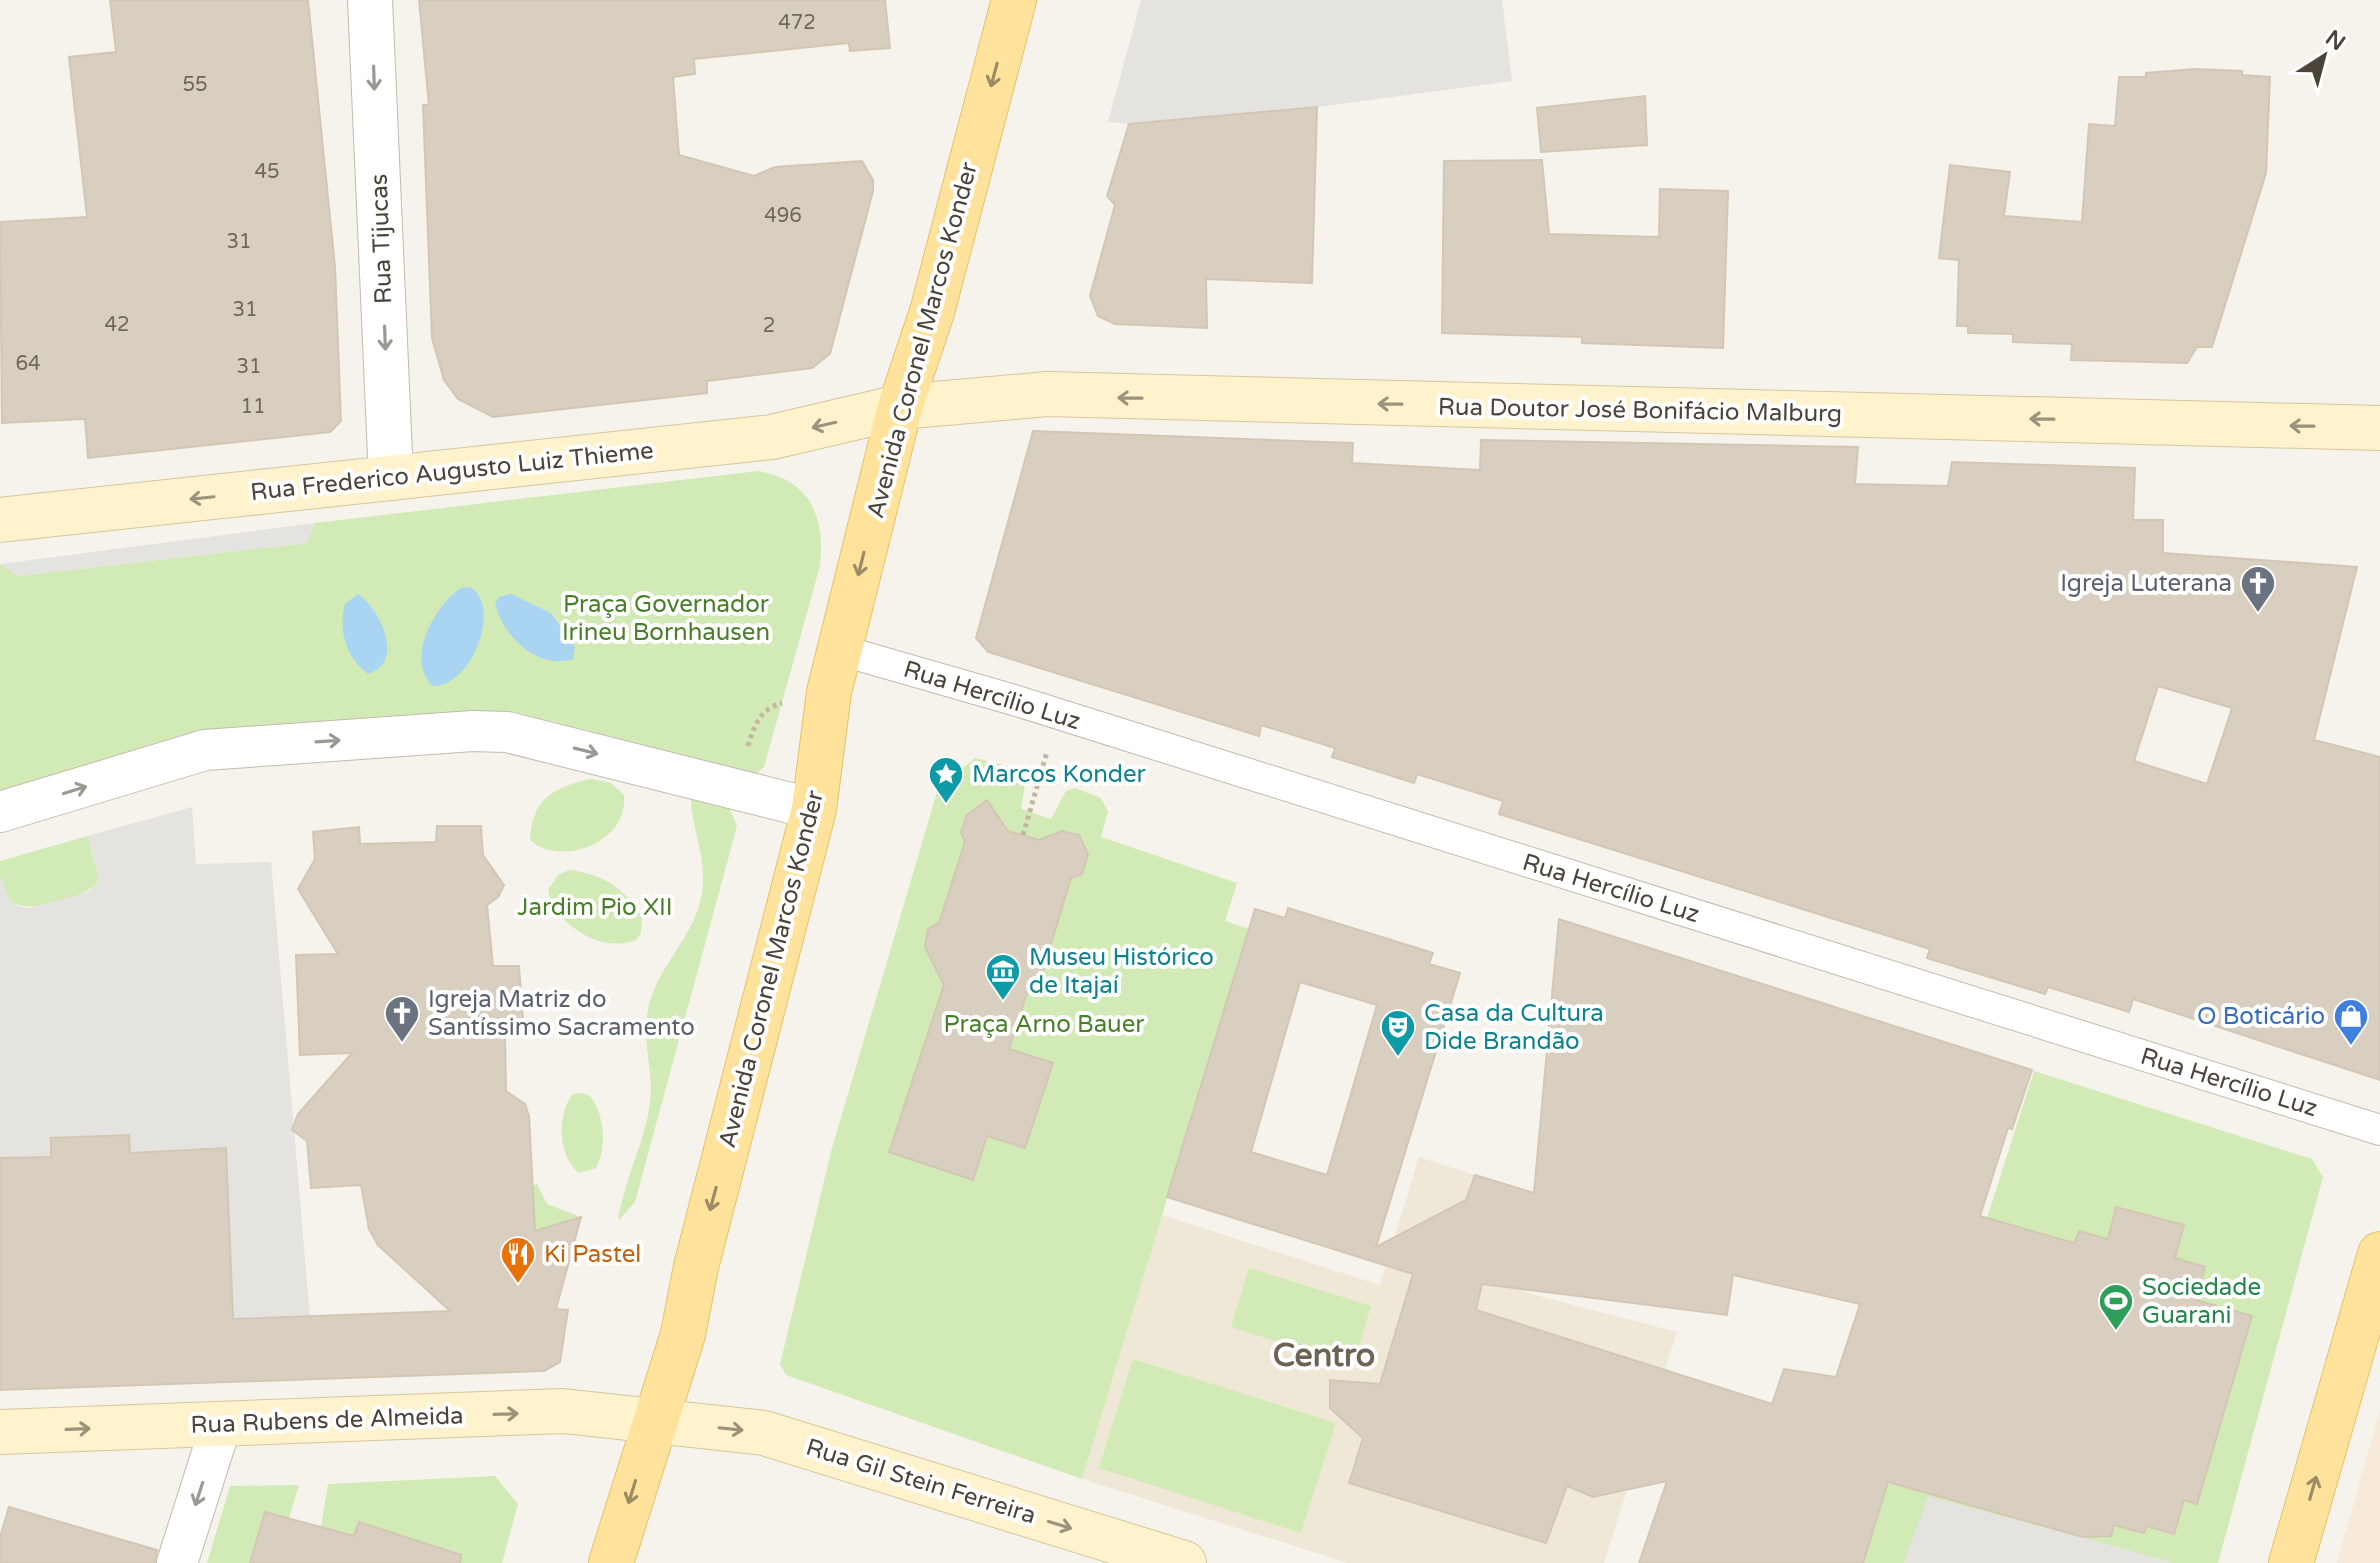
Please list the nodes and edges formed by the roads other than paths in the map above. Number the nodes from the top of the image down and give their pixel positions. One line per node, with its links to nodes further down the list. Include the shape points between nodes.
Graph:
1 (370, 0): 5 (street, Rua Tijucas, one-way to 5)
2 (1014, 0): 3 (main road, Avenida Coronel Marcos Konder, one-way to 3, via 932,312)
3 (900, 407): 4 (main road, Rua Doutor José Bonifácio Malburg, one-way to 3, via 1047,394); 5 (main road, Rua Frederico Augusto Luiz Thieme, one-way to 5, via 772,437); 7 (main road, Avenida Coronel Marcos Konder, one-way to 7)
4 (2380, 428)
5 (391, 478): 6 (main road, Rua Frederico Augusto Luiz Thieme, one-way to 6)
6 (0, 520)
7 (840, 650): 8 (main road, Avenida Coronel Marcos Konder, via 829,692); 10 (street, Rua Hercílio Luz, via 1014,700)
8 (814, 809): 9 (street, one-way to 8, via 205,750 473,731 507,732); 12 (main road, Avenida Coronel Marcos Konder, one-way to 12, via 683,1334)
9 (0, 812)
10 (2380, 1130)
11 (2380, 1254): 18 (main road, one-way to 11)
12 (653, 1420): 13 (main road, Rua Rubens de Almeida, one-way to 12, via 563,1411); 16 (main road, Avenida Coronel Marcos Konder, one-way to 16); 17 (main road, Rua Gil Stein Ferreira, one-way to 17, via 764,1433)
13 (221, 1425): 14 (main road, Rua Rubens de Almeida, one-way to 13); 15 (street, one-way to 15)
14 (0, 1432)
15 (177, 1563)
16 (611, 1563)
17 (1184, 1563)
18 (2291, 1563)

